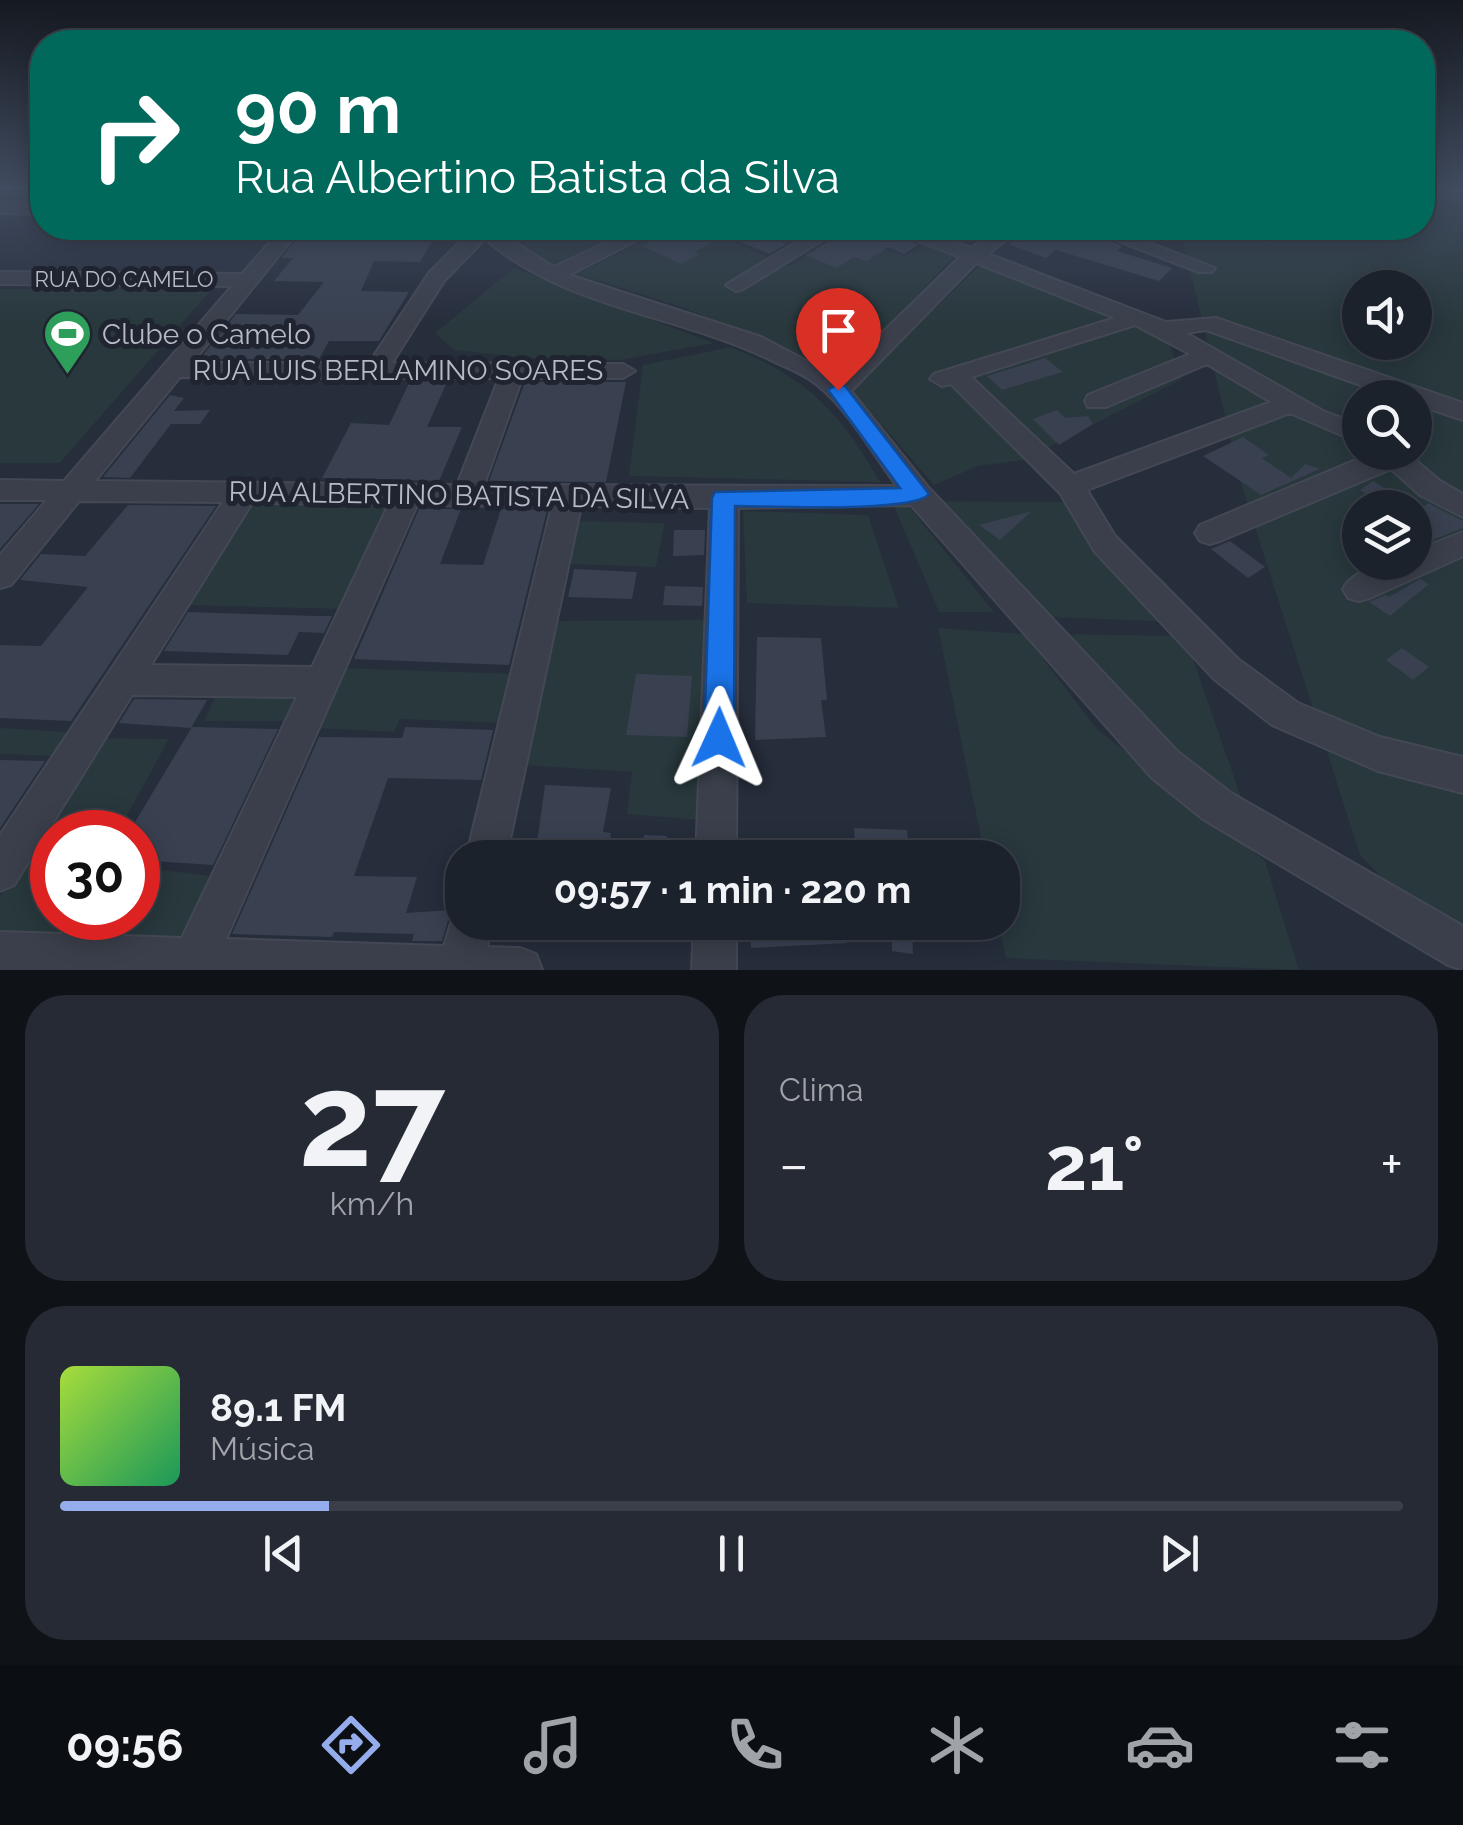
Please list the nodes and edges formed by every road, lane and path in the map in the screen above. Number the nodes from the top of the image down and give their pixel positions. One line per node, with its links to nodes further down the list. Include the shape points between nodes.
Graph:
1 (282, 240): 13 (street)
2 (472, 240): 18 (street, via 436,277)
3 (498, 240): 11 (street)
4 (627, 240): 11 (street)
5 (813, 240): 14 (street)
6 (932, 240): 9 (street)
7 (995, 240): 9 (street)
8 (1127, 240): 10 (street)
9 (972, 256): 15 (street); 22 (street)
10 (1204, 268)
11 (553, 275): 22 (street, via 753,342 800,362)
12 (0, 278): 13 (street, RUA DO CAMELO)
13 (248, 280): 19 (street)
14 (736, 285)
15 (1136, 318): 16 (street); 29 (street, via 947,378)
16 (1164, 329): 17 (street); 25 (street, via 1208,323)
17 (1208, 355): 23 (street); 24 (street)
18 (378, 367): 19 (street, RUA LUIS BERLAMINO SOARES); 20 (street, RUA LUIS BERLAMINO SOARES)
19 (173, 370): 31 (street)
20 (513, 371): 21 (street, RUA LUIS BERLAMINO SOARES); 34 (street)
21 (623, 371)
22 (838, 390): 35 (street)
23 (1096, 401)
24 (1292, 404): 26 (street); 29 (street)
25 (1463, 412)
26 (1342, 426)
27 (1356, 470): 39 (street)
28 (1409, 470): 38 (street)
29 (1070, 486): 45 (street, via 1117,557 1226,668 1286,714 1378,754)
30 (0, 490): 31 (street, RUA ALBERTINO BATISTA DA SILVA)
31 (72, 491): 32 (street, RUA ALBERTINO BATISTA DA SILVA); 41 (street)
32 (244, 492): 33 (street, RUA ALBERTINO BATISTA DA SILVA); 43 (street)
33 (408, 494): 34 (street, RUA ALBERTINO BATISTA DA SILVA); 44 (street)
34 (467, 494): 36 (street, RUA ALBERTINO BATISTA DA SILVA)
35 (918, 494): 37 (street, RUA ALBERTINO BATISTA DA SILVA); 51 (street, via 1165,765 1230,814)
36 (569, 495): 37 (street, RUA ALBERTINO BATISTA DA SILVA); 46 (street)
37 (724, 498): 47 (street)
38 (1463, 507)
39 (1210, 533)
40 (1463, 543): 42 (street)
41 (0, 576)
42 (1359, 589)
43 (123, 680): 44 (street); 48 (street)
44 (325, 682): 53 (street)
45 (1463, 776)
46 (490, 840)
47 (716, 840)
48 (0, 871)
49 (468, 940): 54 (street)
50 (715, 940): 56 (street)
51 (1463, 950)
52 (0, 954): 53 (street)
53 (192, 965): 54 (street)
54 (461, 970): 55 (street)
55 (520, 970)
56 (714, 970)

